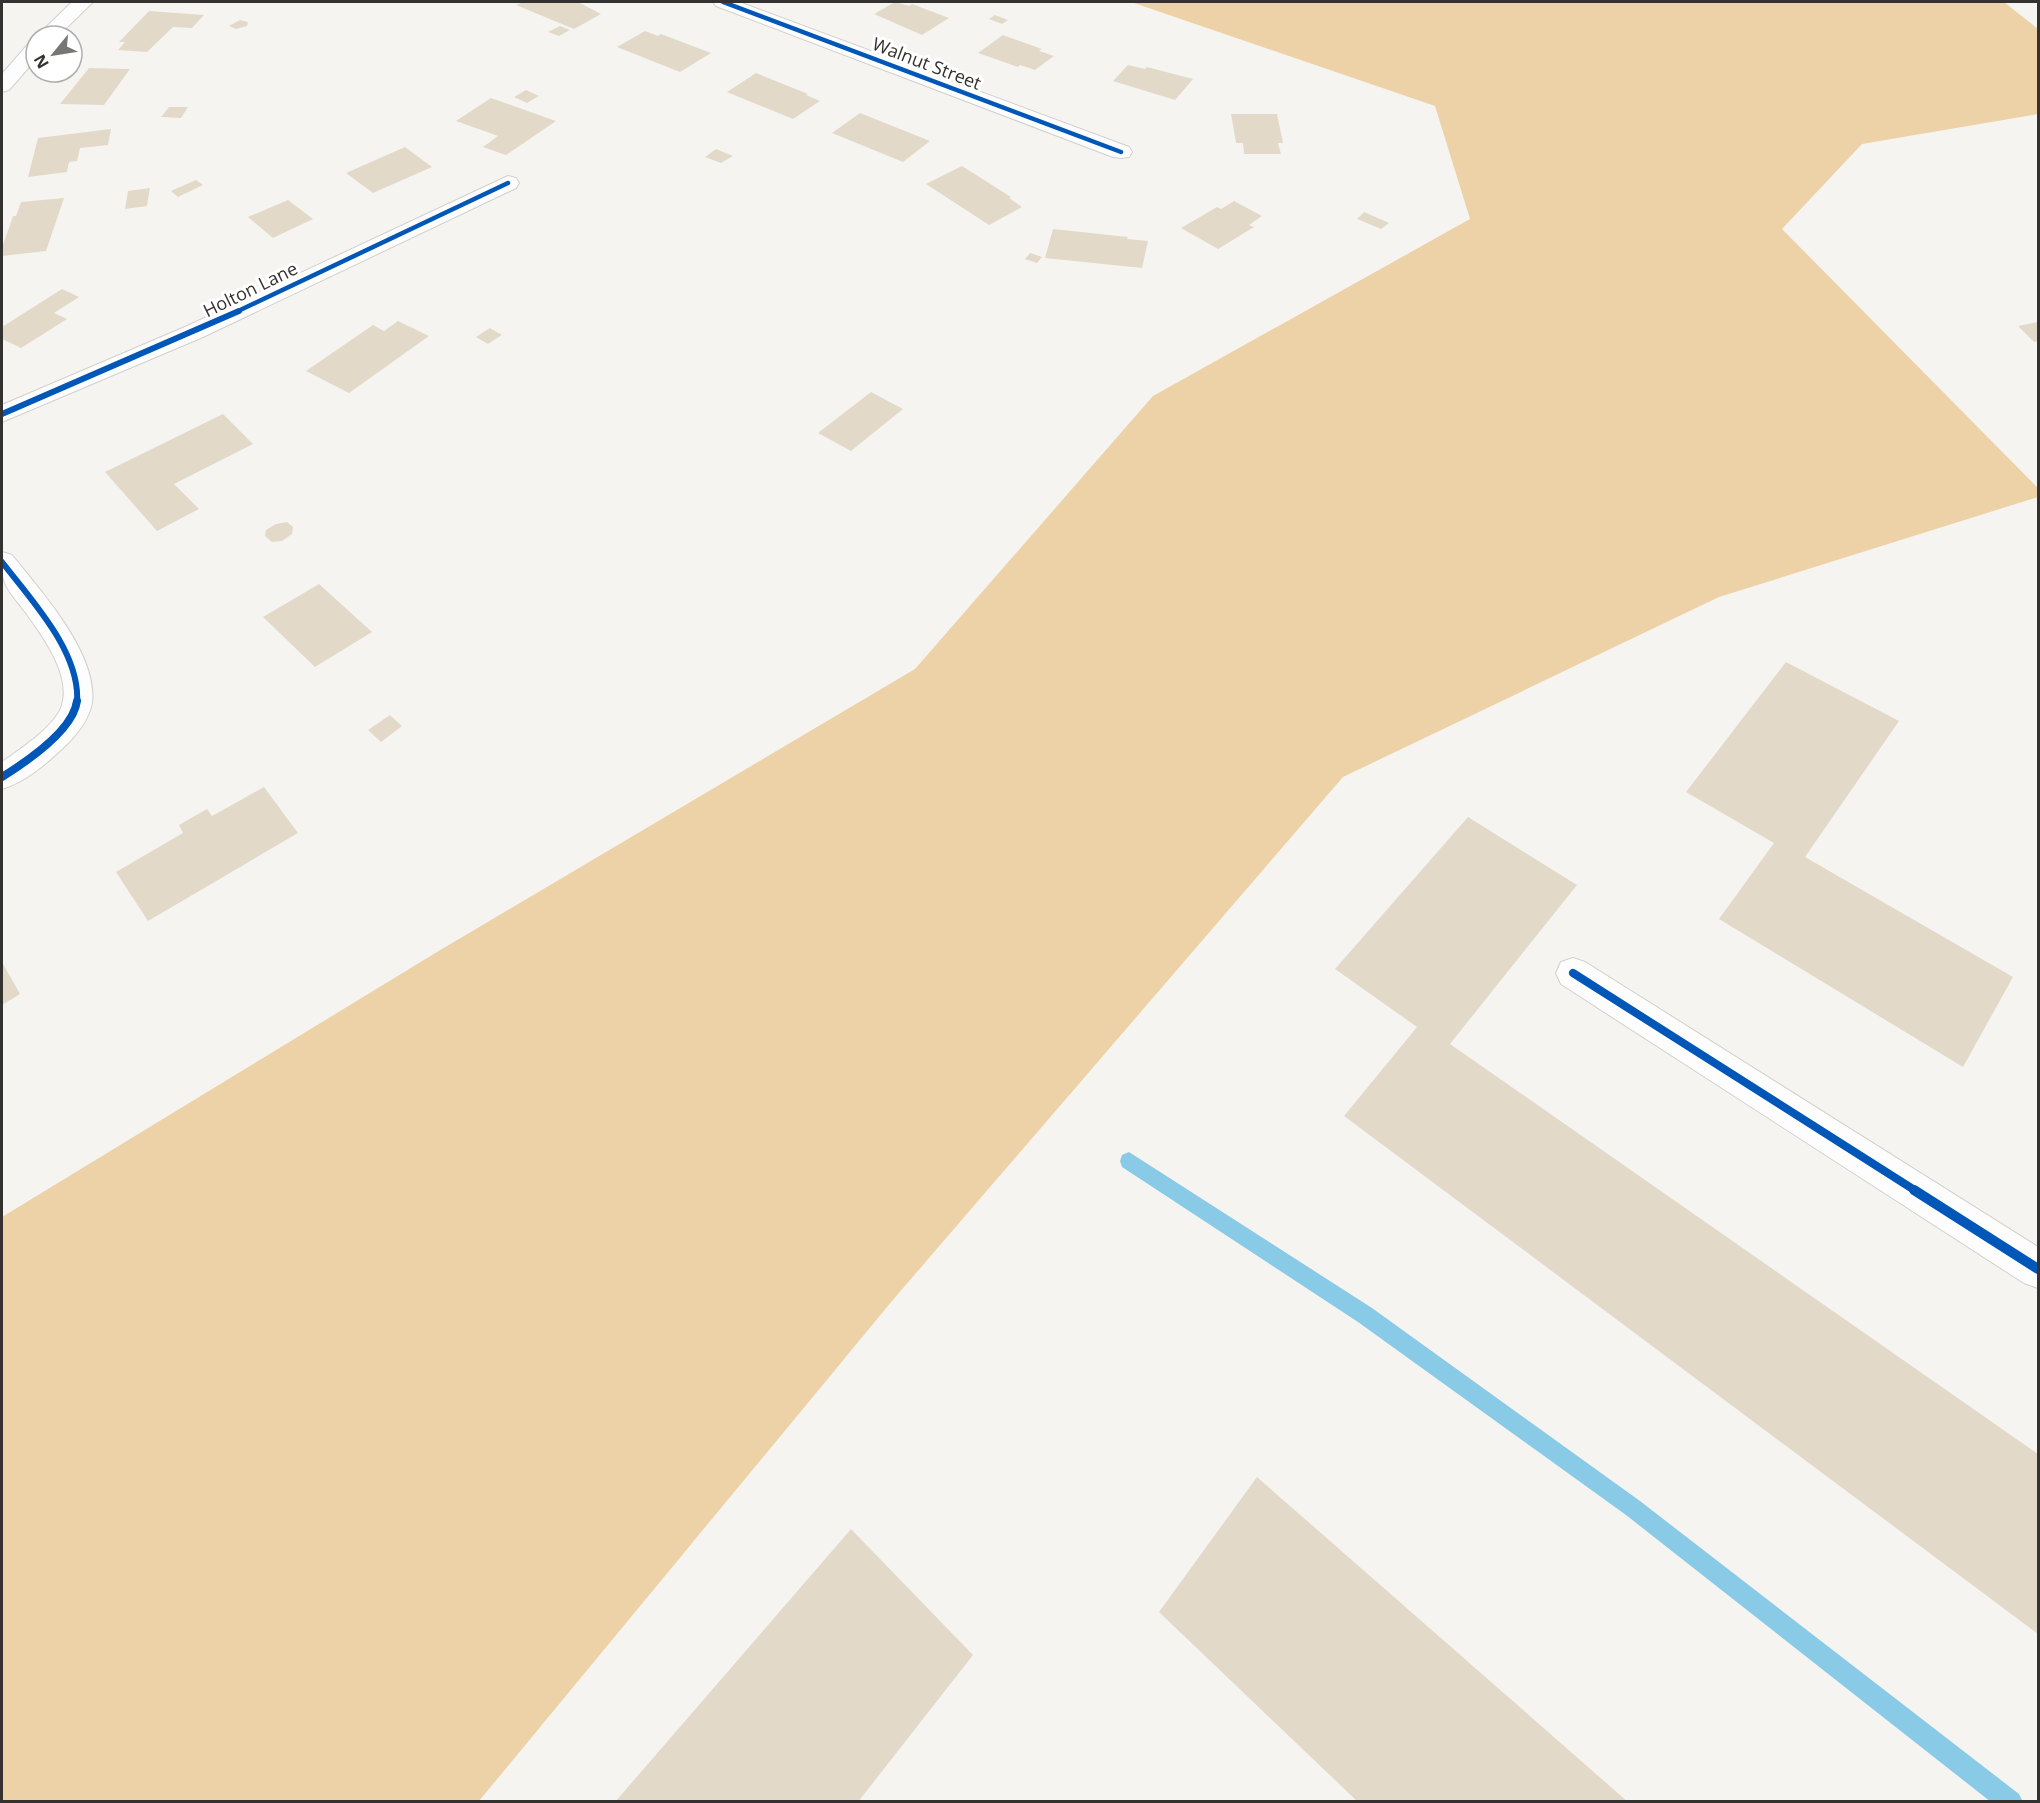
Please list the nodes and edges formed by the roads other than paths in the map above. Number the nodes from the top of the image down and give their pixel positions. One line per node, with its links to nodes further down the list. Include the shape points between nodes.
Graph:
1 (83, 2): 3 (street)
2 (723, 2): 8 (street, Walnut Street)
3 (60, 24)
4 (24, 51): 5 (street)
5 (2, 53)
6 (24, 60): 7 (street)
7 (2, 86)
8 (1121, 152)
9 (508, 183): 10 (street, Holton Lane, via 194,332)
10 (2, 414)
11 (2, 562): 12 (street, via 54,631 78,691 77,705 60,732)
12 (2, 777)
13 (1573, 973): 14 (street)
14 (2038, 1269)

